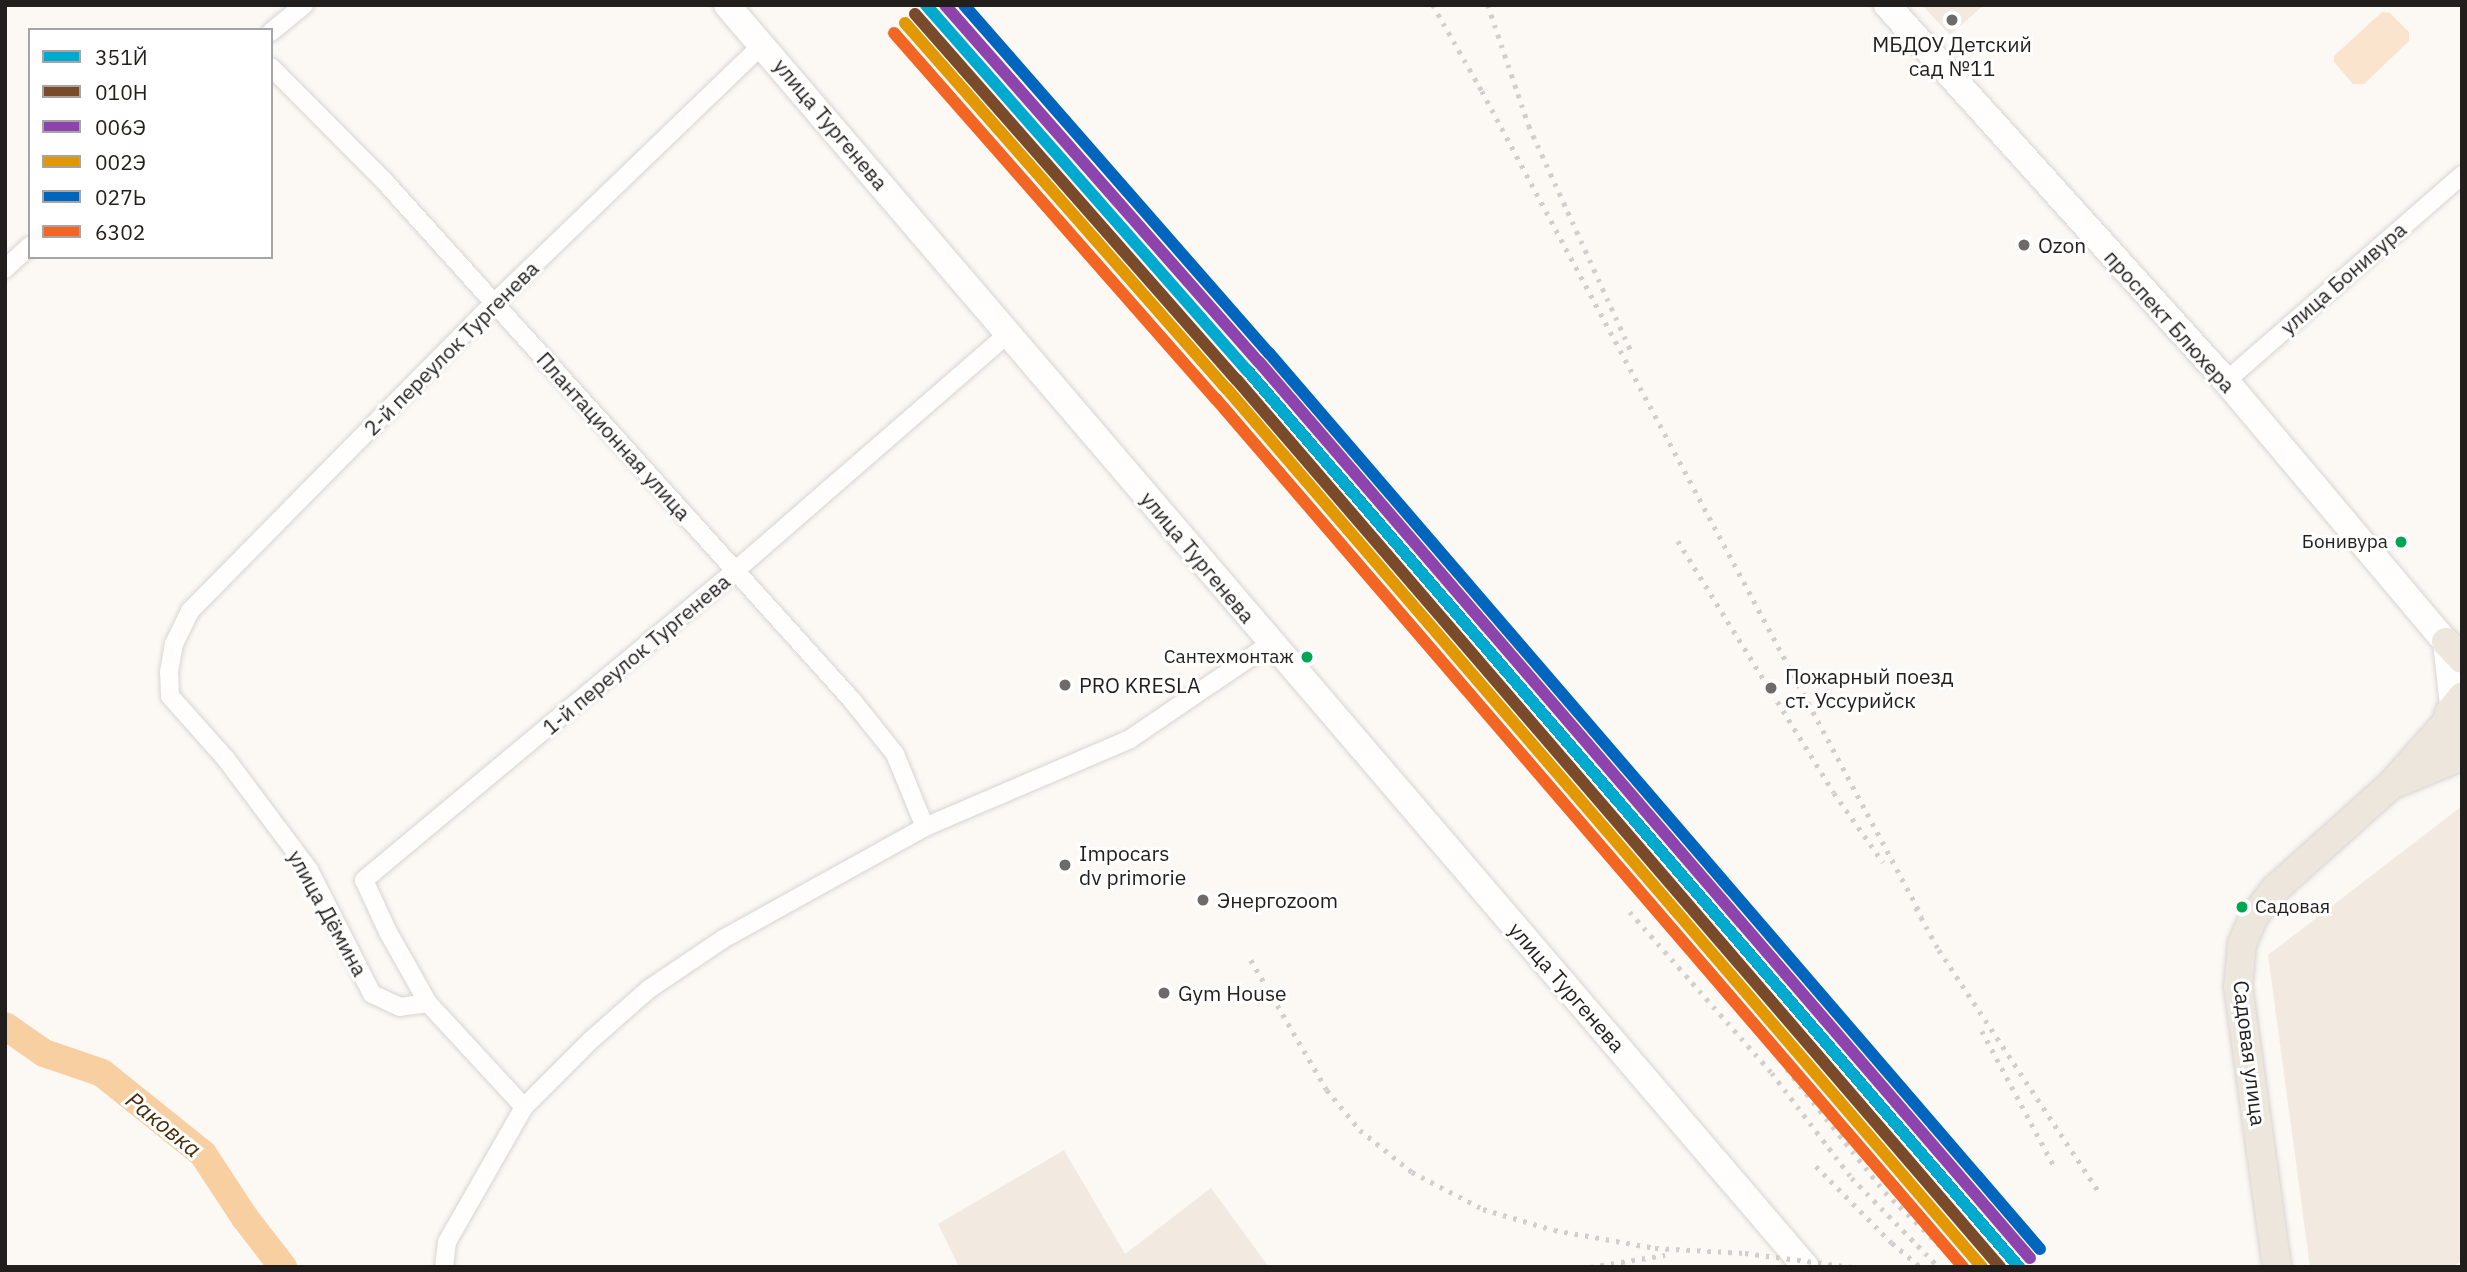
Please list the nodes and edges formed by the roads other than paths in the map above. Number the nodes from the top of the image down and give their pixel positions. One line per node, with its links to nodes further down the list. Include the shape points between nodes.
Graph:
1 (304, 5): 4 (street)
2 (727, 5): 5 (street, улица Тургенева)
3 (1887, 5): 12 (street, проспект Блюхера)
4 (273, 30)
5 (762, 44): 10 (street, 2-й переулок Тургенева); 11 (street, улица Тургенева)
6 (273, 69): 10 (street, Плантационная улица)
7 (2462, 175): 12 (street, улица Бонивура)
8 (28, 248): 9 (street)
9 (5, 269)
10 (495, 302): 13 (street, Плантационная улица); 16 (street, 2-й переулок Тургенева, via 190,611 174,644)
11 (1009, 333): 13 (street, 1-й переулок Тургенева); 14 (street, улица Тургенева)
12 (2226, 381): 15 (street, проспект Блюхера)
13 (735, 571): 20 (street, Плантационная улица, via 895,754); 21 (street, 1-й переулок Тургенева, via 364,880)
14 (1271, 643): 20 (street, via 1130,739); 25 (street, улица Тургенева)
15 (2454, 650): 17 (street)
16 (169, 672): 21 (street, улица Дёмина, via 170,696 226,759 309,870 372,994 400,1007)
17 (2454, 708): 18 (main road, via 2451,741); 19 (main road)
18 (2462, 755): 19 (main road)
19 (2390, 786): 23 (main road, Садовая улица, via 2274,890 2254,916 2242,944 2238,987)
20 (925, 827): 22 (street, via 723,939 660,982 590,1041)
21 (428, 1003): 22 (street)
22 (524, 1107): 24 (street, via 447,1242)
23 (2279, 1263)
24 (444, 1267)
25 (1806, 1267)

